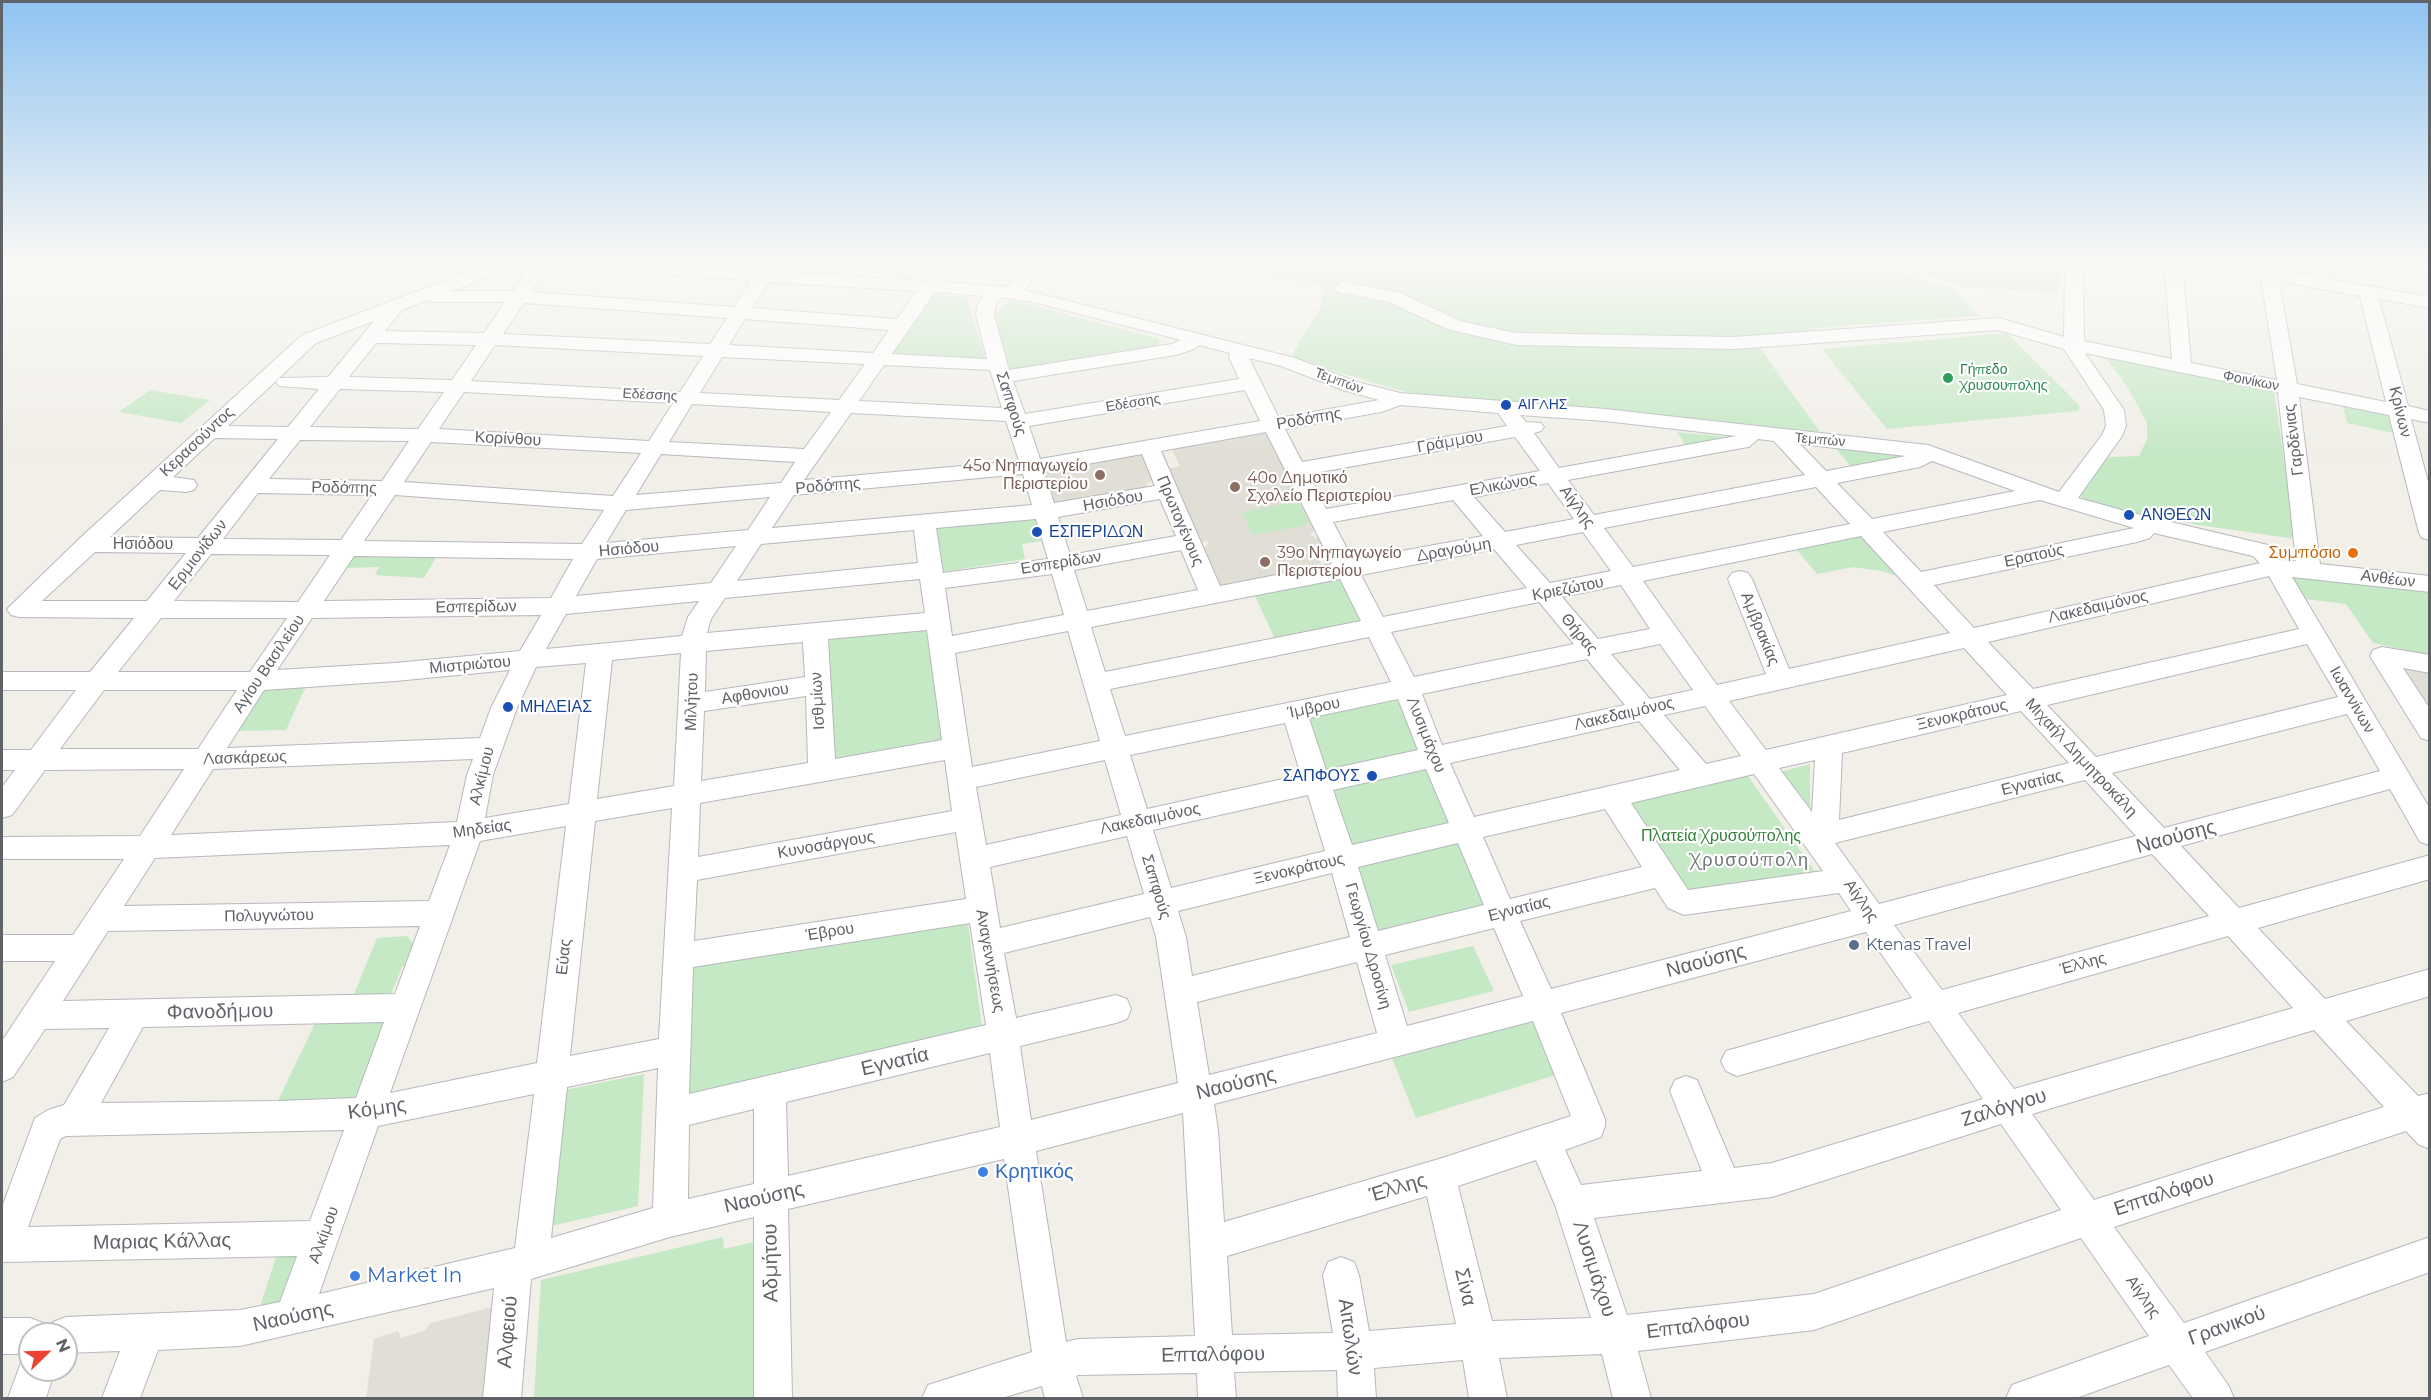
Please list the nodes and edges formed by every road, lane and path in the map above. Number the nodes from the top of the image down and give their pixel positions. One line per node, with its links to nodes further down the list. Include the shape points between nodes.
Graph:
1 (339, 327): 39 (street, Κερασούντος, via 309,339)
2 (378, 327): 15 (street, Ερμιονίδων)
3 (498, 327): 17 (street, Αγίου Βασιλείου)
4 (731, 327): 20 (street, Αλκίμου)
5 (900, 327): 21 (street, Μιλήτου)
6 (988, 327): 23 (street, Σαπφούς)
7 (1151, 327): 16 (street, Τεμπών)
8 (1464, 327): 9 (street, Φοινίκων, via 1516,339 1734,343)
9 (1953, 327)
10 (2012, 327): 18 (street, Φοινίκων)
11 (2073, 327): 18 (street)
12 (2179, 327): 22 (street)
13 (2278, 327): 28 (street, Γαρδένιας)
14 (2378, 327): 33 (street, Κρίνων)
15 (370, 337): 17 (street); 25 (street, Ερμιονίδων)
16 (1195, 338): 19 (street, Τεμπών); 23 (street, via 1176,349)
17 (490, 339): 20 (street); 27 (street, Αγίου Βασιλείου)
18 (2073, 345): 22 (street, Φοινίκων); 60 (street, via 2077,358 2114,410 2116,426)
19 (1240, 350): 26 (street, Λυσιμάχου, via 1239,357); 30 (street, Τεμπών)
20 (716, 351): 21 (street); 29 (street, Αλκίμου)
21 (876, 360): 23 (street); 31 (street, Μιλήτου)
22 (2182, 367): 28 (street, Φοινίκων)
23 (1000, 371): 36 (street, Σαπφούς)
24 (286, 382): 25 (street, Εδέσσης)
25 (334, 383): 27 (street, Εδέσσης); 40 (street, Ερμιονίδων)
26 (1251, 383): 36 (street, Εδέσσης); 37 (street, Λυσιμάχου)
27 (458, 386): 29 (street, Εδέσσης); 42 (street, Αγίου Βασιλείου)
28 (2288, 388): 33 (street, Φοινίκων); 79 (street, Γαρδένιας)
29 (686, 397): 31 (street, Εδέσσης); 45 (street, Αλκίμου)
30 (1399, 399): 32 (street, Τεμπών); 37 (street, Ροδόπης, via 1381,406)
31 (844, 407): 36 (street, Εδέσσης); 47 (street, Μιλήτου)
32 (1504, 407): 34 (street, Τεμπών); 38 (street, Αίγλης)
33 (2400, 411): 35 (street, Φοινίκων); 68 (street, Κρίνων)
34 (1605, 415): 38 (street, Γράμμου); 41 (street, Τεμπών)
35 (2430, 417)
36 (1015, 419): 48 (street, Σαπφούς)
37 (1272, 425): 44 (street, Ροδόπης); 49 (street, Λυσιμάχου)
38 (1520, 430): 49 (street, Γράμμου); 50 (street, Αίγλης)
39 (207, 432): 40 (street, Κορίνθου); 52 (street, Κερασούντος)
40 (295, 433): 42 (street, Κορίνθου); 54 (street, Ερμιονίδων)
41 (1753, 433): 43 (street, Τεμπών); 50 (street, Ελικώνος, via 1742,442)
42 (425, 435): 45 (street, Κορίνθου); 55 (street, Αγίου Βασιλείου)
43 (1781, 436): 46 (street, Τεμπών); 51 (street, Μιχαήλ Δημητροκάλη)
44 (1149, 447): 48 (street, Ροδόπης); 57 (street, Πρωτογένους)
45 (654, 448): 47 (street, Κορίνθου); 61 (street, Αλκίμου)
46 (1928, 452): 51 (street, Δραγούμη, via 1920,460); 59 (street, Τεμπών)
47 (810, 456): 56 (street, Μιλήτου)
48 (1032, 467): 56 (street, Ροδόπης); 62 (street, Σαπφούς)
49 (1296, 470): 63 (street, Λυσιμάχου)
50 (1554, 476): 58 (street, Ελικώνος); 65 (street, Αίγλης)
51 (1821, 480): 65 (street, Δραγούμη); 67 (street, Μιχαήλ Δημητροκάλη)
52 (152, 483): 53 (street); 72 (street, Κερασούντος)
53 (186, 485)
54 (252, 486): 55 (street, Ροδόπης); 73 (street, Ερμιονίδων)
55 (388, 488): 61 (street, Ροδόπης); 74 (street, Αγίου Βασιλείου)
56 (787, 490): 61 (street, Ροδόπης); 69 (street, Μιλήτου)
57 (1168, 491): 62 (street, Ησιόδου); 70 (street, Πρωτογένους)
58 (1459, 492): 63 (street, Ελικώνος); 71 (street, Θήρας)
59 (2040, 493): 60 (street, Τεμπών); 67 (street, Κριεζώτου)
60 (2064, 501): 66 (street, Τεμπών)
61 (619, 504): 75 (street, Αλκίμου)
62 (1044, 512): 64 (street, Ησιόδου); 76 (street, Σαπφούς)
63 (1320, 517): 78 (street, Λυσιμάχου)
64 (924, 522): 69 (street, Ησιόδου); 80 (street, Αναγεννήσεως)
65 (1590, 523): 71 (street, Δραγούμη); 81 (street, Αίγλης)
66 (2147, 524): 77 (street, Τεμπών, via 2256,549 2265,553); 83 (street, Ερατούς, via 2142,533)
67 (1866, 528): 81 (street, Κριεζώτου); 83 (street, Μιχαήλ Δημητροκάλη)
68 (2430, 533)
69 (754, 538): 75 (street, Ησιόδου); 85 (street, Μιλήτου)
70 (1189, 541): 76 (street, Εσπερίδων); 87 (street, Πρωτογένους)
71 (1501, 542): 78 (street, Δραγούμη); 86 (street, Θήρας)
72 (87, 544): 73 (street, Ησιόδου); 89 (street, Κερασούντος)
73 (206, 544): 74 (street, Ησιόδου); 90 (street, Ερμιονίδων)
74 (349, 546): 75 (street, Ησιόδου); 91 (street, Αγίου Βασιλείου)
75 (589, 552): 88 (street, Αλκίμου)
76 (1060, 565): 80 (street, Εσπερίδων); 92 (street, Σαπφούς)
77 (2275, 567): 79 (street, Ανθέων); 97 (street, Ιωαννίνων); 98 (street, Λακεδαιμόνος)
78 (1347, 570): 87 (street, Δραγούμη); 93 (street, Λυσιμάχου)
79 (2309, 570): 84 (street, Ανθέων)
80 (932, 576): 85 (street, Εσπερίδων); 95 (street, Αναγεννήσεως)
81 (1628, 577): 86 (street, Κριεζώτου); 96 (street, Αίγλης)
82 (1740, 579): 104 (street, Αμβρακίας)
83 (1916, 581): 98 (street, Μιχαήλ Δημητροκάλη)
84 (2430, 584)
85 (719, 589): 88 (street, Εσπερίδων); 99 (street, Μιλήτου, via 700,617)
86 (1545, 593): 93 (street, Κριεζώτου); 100 (street, Θήρας)
87 (1212, 595): 92 (street, Δραγούμη)
88 (558, 606): 91 (street, Εσπερίδων); 102 (street, Αλκίμου)
89 (19, 609): 90 (street, Εσπερίδων)
90 (154, 610): 91 (street, Εσπερίδων); 105 (street, Ερμιονίδων)
91 (306, 610): 107 (street, Αγίου Βασιλείου)
92 (1078, 622): 95 (street, Δραγούμη); 108 (street, Σαπφούς)
93 (1376, 626): 108 (street, Κριεζώτου); 110 (street, Λυσιμάχου)
94 (815, 630): 95 (street, Μιστριώτου); 99 (street, Μιστριώτου); 109 (street, Ισθμίων)
95 (940, 633): 120 (street, Αναγεννήσεως)
96 (1666, 634): 100 (street, Ίμβρου); 111 (street, Αίγλης)
97 (2313, 634): 112 (street, Ξενοκράτους); 114 (street, Ιωαννίνων)
98 (1969, 638): 104 (street, Λακεδαιμόνος); 112 (street, Μιχαήλ Δημητροκάλη)
99 (694, 643): 101 (street, Μιστριώτου); 113 (street, Μιλήτου)
100 (1593, 650): 110 (street, Ίμβρου); 115 (street, Θήρας)
101 (600, 653): 102 (street, Μιστριώτου); 136 (street, Εύας)
102 (527, 660): 107 (street, Μιστριώτου); 119 (street, Αλκίμου)
103 (2430, 664): 117 (street, via 2382,656)
104 (1780, 678): 111 (street, Λακεδαιμόνος)
105 (98, 680): 106 (street, Μιστριώτου); 107 (street, Μιστριώτου); 125 (street, Ερμιονίδων)
106 (2, 681)
107 (257, 681): 123 (street, Αγίου Βασιλείου)
108 (1095, 683): 121 (street, Σαπφούς)
109 (817, 684): 113 (street, Αφθονιου); 128 (street, Ισθμίων)
110 (1407, 688): 116 (street, Ίμβρου); 122 (street, Λυσιμάχου)
111 (1710, 694): 115 (street, Λακεδαιμόνος); 126 (street, Αίγλης)
112 (2026, 700): 118 (street, Ξενοκράτους); 127 (street, Μιχαήλ Δημητροκάλη)
113 (693, 703): 133 (street, Μιλήτου)
114 (2354, 703): 127 (street, Εγνατίας); 130 (street, Ιωαννίνων)
115 (1643, 709): 122 (street, Λακεδαιμόνος); 129 (street, Θήρας)
116 (1294, 712): 121 (street, Ίμβρου); 132 (street, Γεωργίου Δροσίνη)
117 (2430, 731)
118 (1829, 746): 126 (street, Ξενοκράτους); 142 (street)
119 (488, 748): 123 (street, Λασκάρεως); 140 (street, Αλκίμου)
120 (956, 748): 128 (street, Μηδείας); 131 (street, Αναγεννήσεως)
121 (1115, 748): 131 (street, Ίμβρου); 138 (street, Σαπφούς)
122 (1434, 757): 132 (street, Λακεδαιμόνος); 139 (street, Λυσιμάχου)
123 (205, 759): 125 (street, Λασκάρεως); 144 (street, Αγίου Βασιλείου)
124 (2, 760): 125 (street, Λασκάρεως)
125 (38, 760): 135 (street, Ερμιονίδων)
126 (1761, 762): 129 (street, Ξενοκράτους); 142 (street, Αίγλης)
127 (2090, 768): 142 (street, Εγνατίας); 143 (street, Μιχαήλ Δημητροκάλη)
128 (822, 772): 133 (street, Μηδείας)
129 (1700, 775): 134 (street, Ξενοκράτους)
130 (2396, 777): 141 (street, Ιωαννίνων); 143 (street, Ναούσης)
131 (961, 780): 137 (street, Αναγεννήσεως)
132 (1317, 783): 138 (street, Λακεδαιμόνος); 147 (street, Γεωργίου Δροσίνη)
133 (688, 794): 136 (street, Μηδείας); 149 (street, Μιλήτου)
134 (1612, 797): 139 (street, Ξενοκράτους); 150 (street)
135 (2, 807)
136 (580, 813): 140 (street, Μηδείας); 178 (street, Εύας)
137 (967, 819): 146 (street, Αναγεννήσεως); 149 (street, Κυνοσάργους)
138 (1137, 821): 146 (street, Λακεδαιμόνος); 152 (street, Σαπφούς)
139 (1467, 830): 147 (street, Ξενοκράτους); 155 (street, Λυσιμάχου)
140 (469, 832): 144 (street, Μηδείας); 154 (street, Αλκίμου)
141 (2430, 834)
142 (1820, 836): 151 (street, Αίγλης)
143 (2159, 842): 156 (street, Ναούσης); 158 (street, Μιχαήλ Δημητροκάλη)
144 (147, 847): 145 (street, Μηδείας); 157 (street, Αγίου Βασιλείου)
145 (2, 848)
146 (973, 859): 153 (street, Αναγεννήσεως)
147 (1342, 859): 152 (street, Ξενοκράτους); 160 (street, Γεωργίου Δροσίνη)
148 (2430, 867): 158 (street, Έλλης)
149 (684, 871): 163 (street, Μιλήτου)
150 (1662, 874): 151 (street, via 1684,903); 155 (street, Εγνατίας)
151 (1846, 880): 156 (street, Αίγλης)
152 (1162, 902): 159 (street, Ξενοκράτους); 165 (street, Σαπφούς)
153 (981, 909): 159 (street, Αναγεννήσεως); 163 (street, Έβρου)
154 (439, 913): 157 (street, Πολυγνώτου); 168 (street, Αλκίμου)
155 (1503, 913): 160 (street, Εγνατίας); 166 (street, Λυσιμάχου)
156 (1873, 918): 166 (street, Ναούσης); 167 (street, Αίγλης)
157 (100, 919): 162 (street, Αγίου Βασιλείου)
158 (2234, 923): 167 (street, Έλλης); 171 (street, Μιχαήλ Δημητροκάλη)
159 (987, 944): 173 (street, Αναγεννήσεως)
160 (1368, 946): 165 (street, Εγνατίας); 174 (street, Γεωργίου Δροσίνη)
161 (2, 948): 162 (street)
162 (80, 948): 172 (street, Αγίου Βασιλείου)
163 (680, 956): 175 (street, Μιλήτου)
164 (2430, 982): 171 (street, Ζαλόγγου)
165 (1181, 992): 181 (street, Σαπφούς)
166 (1542, 1004): 174 (street, Ναούσης); 187 (street, Λυσιμάχου, via 1589,1119)
167 (1935, 1005): 176 (street, Έλλης); 182 (street, Αίγλης)
168 (404, 1008): 170 (street, Φανοδήμου); 183 (street, Αλκίμου)
169 (1116, 1009): 173 (street, Εγνατία)
170 (134, 1014): 172 (street, Φανοδήμου); 186 (street)
171 (2319, 1014): 182 (street, Ζαλόγγου); 185 (street, Μιχαήλ Δημητροκάλη)
172 (36, 1015): 177 (street, Αγίου Βασιλείου)
173 (1003, 1036): 180 (street, Εγνατία); 188 (street, Αναγεννήσεως)
174 (1396, 1043): 181 (street, Ναούσης)
175 (674, 1050): 178 (street, Κόμης); 184 (street, Μιλήτου)
176 (1737, 1061)
177 (3, 1063)
178 (551, 1074): 183 (street, Κόμης); 201 (street, Εύας)
179 (1686, 1091): 191 (street)
180 (770, 1092): 184 (street, Εγνατία); 193 (street, Αδμήτου)
181 (1196, 1095): 188 (street, Ναούσης); 198 (street, Σαπφούς)
182 (2007, 1107): 191 (street, Ζαλόγγου, via 1772,1180); 196 (street, Αίγλης)
183 (366, 1113): 186 (street, Κόμης); 197 (street, Αλκίμου)
184 (673, 1113): 195 (street, Μιλήτου)
185 (2424, 1118): 196 (street, Επταλόφου)
186 (74, 1119): 192 (street, via 60,1121 47,1130)
187 (1585, 1129): 189 (street, Έλλης)
188 (1019, 1139): 193 (street, Ναούσης); 213 (street, Αναγεννήσεως)
189 (1545, 1142): 190 (street, Έλλης); 194 (street, Λυσιμάχου)
190 (1439, 1176): 198 (street, Έλλης); 209 (street, Σίνα)
191 (1724, 1185): 194 (street, Ζαλόγγου)
192 (13, 1190): 199 (street)
193 (771, 1196): 195 (street, Ναούσης); 219 (street, Αδμήτου)
194 (1572, 1203): 206 (street, Λυσιμάχου)
195 (670, 1220): 201 (street, Ναούσης)
196 (2087, 1220): 206 (street, Επταλόφου, via 1814,1312); 210 (street, Αίγλης)
197 (323, 1238): 199 (street, Μαριας Κάλλας); 203 (street, Αλκίμου)
198 (1209, 1244): 212 (street, Σαπφούς)
199 (2, 1245)
200 (2430, 1254): 210 (street, Γρανικού)
201 (523, 1263): 203 (street, Ναούσης); 218 (street, Αλφειού)
202 (1341, 1275): 211 (street, Αιτωλών)
203 (292, 1318): 204 (street, Ναούσης, via 240,1328)
204 (146, 1332): 205 (street, Ναούσης); 217 (street)
205 (78, 1335)
206 (1615, 1335): 209 (street, Επταλόφου); 225 (street, Λυσιμάχου)
207 (2, 1336): 208 (street)
208 (18, 1336)
209 (1478, 1340): 211 (street, Επταλόφου); 224 (street, Σίνα)
210 (2176, 1344): 226 (street, Γρανικού); 227 (street, Αίγλης)
211 (1354, 1351): 212 (street, Επταλόφου); 223 (street, Αιτωλών)
212 (1215, 1356): 213 (street, Επταλόφου, via 1077,1357); 222 (street, Σαπφούς)
213 (1052, 1363): 215 (street, Επταλόφου); 221 (street, Αναγεννήσεως)
214 (32, 1382): 216 (street)
215 (997, 1390): 220 (street, Επταλόφου)
216 (27, 1398)
217 (121, 1398)
218 (502, 1398)
219 (773, 1398)
220 (941, 1398)
221 (1064, 1398)
222 (1217, 1398)
223 (1357, 1398)
224 (1488, 1398)
225 (1632, 1398)
226 (2025, 1398)
227 (2215, 1398)

